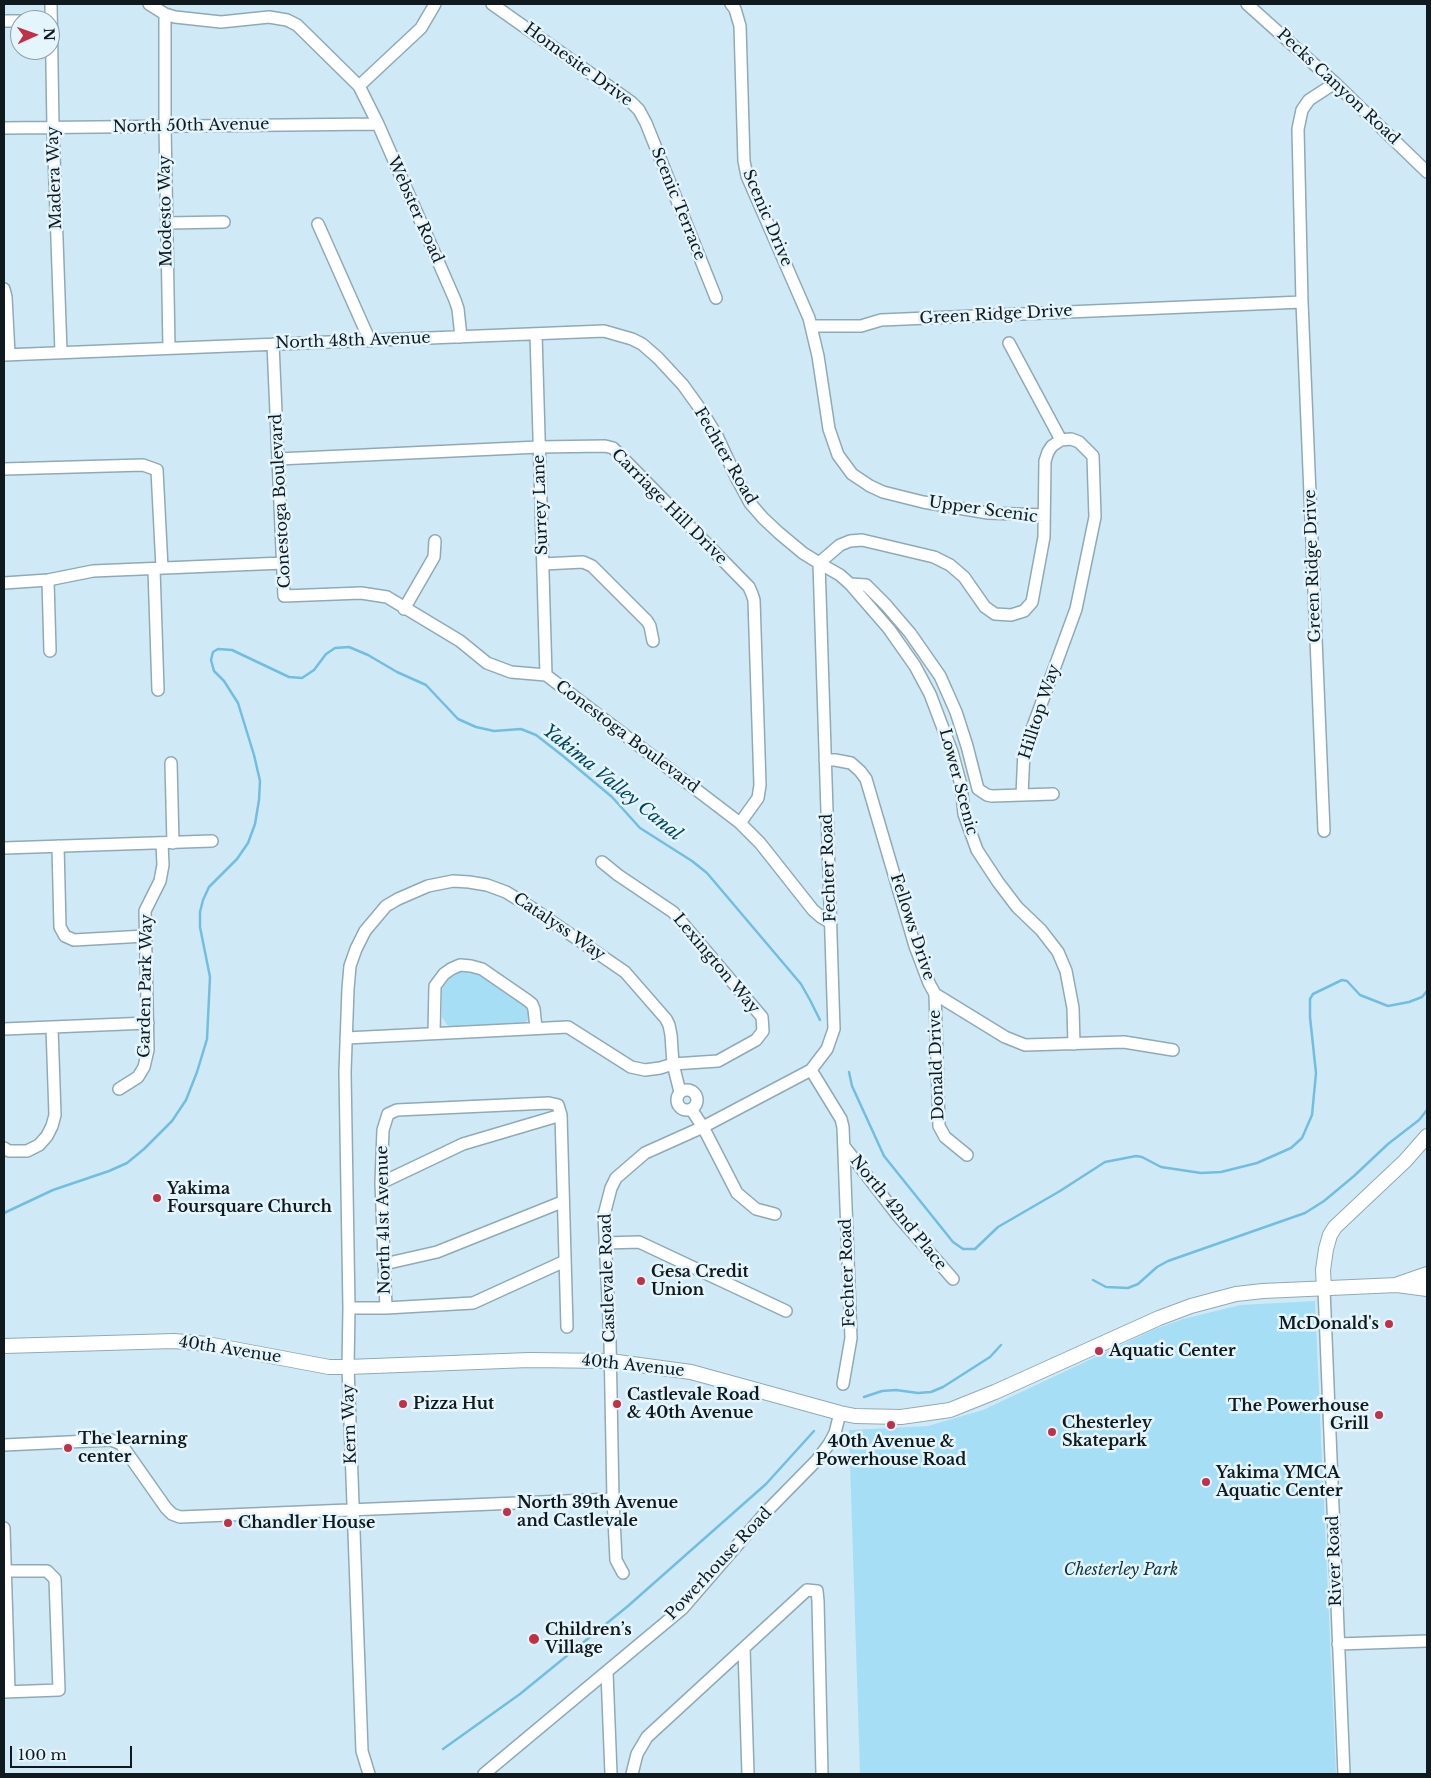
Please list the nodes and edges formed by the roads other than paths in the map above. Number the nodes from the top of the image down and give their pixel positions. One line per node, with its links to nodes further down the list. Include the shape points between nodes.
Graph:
1 (149, 4): 6 (street)
2 (435, 4): 9 (street, via 420,28)
3 (492, 4): 10 (street, Homesite Drive)
4 (732, 4): 22 (street, Scenic Drive, via 740,26 745,168)
5 (1247, 4): 8 (street, Pecks Canyon Road)
6 (164, 14): 9 (street, Webster Road, via 221,22 269,17 288,20); 12 (street, Modesto Way)
7 (52, 60): 13 (street, Madera Way)
8 (1335, 83): 15 (street, Pecks Canyon Road); 21 (street, Green Ridge Drive, via 1309,100 1299,116)
9 (359, 86): 11 (street, Webster Road)
10 (639, 110): 20 (street, Scenic Terrace)
11 (378, 124): 12 (street, North 50th Avenue); 24 (street, Webster Road, via 455,300)
12 (165, 126): 13 (street, North 50th Avenue); 17 (street, Modesto Way)
13 (53, 127): 14 (street, North 50th Avenue); 29 (street, Madera Way)
14 (4, 128)
15 (1427, 172)
16 (224, 222): 17 (street)
17 (167, 224): 28 (street, Modesto Way)
18 (318, 224): 25 (street)
19 (4, 289): 30 (street)
20 (716, 298)
21 (1302, 302): 22 (street, Green Ridge Drive, via 881,320 861,326); 56 (street, Green Ridge Drive)
22 (811, 326): 31 (street, Scenic Drive)
23 (536, 334): 24 (street, North 48th Avenue); 32 (street, North 48th Avenue, via 604,331 632,339 658,358); 34 (street, Surrey Lane)
24 (461, 337): 25 (street, North 48th Avenue)
25 (370, 340): 27 (street, North 48th Avenue)
26 (1009, 343): 33 (street)
27 (273, 344): 28 (street, North 48th Avenue); 35 (street, Conestoga Boulevard)
28 (169, 348): 29 (street, North 48th Avenue)
29 (61, 352): 30 (street, North 48th Avenue)
30 (6, 354)
31 (820, 370): 37 (street, Upper Scenic, via 829,429 838,454 852,474 870,486 923,502 997,514)
32 (683, 386): 40 (street, Fechter Road, via 717,436 750,503 779,533)
33 (1061, 440): 37 (street, via 1048,452 1045,461); 54 (street, Hilltop Way, via 1079,442 1093,456 1095,517 1076,609 1024,751)
34 (539, 447): 35 (street, Carriage Hill Drive); 41 (street, Surrey Lane); 55 (street, Carriage Hill Drive, via 613,448 749,587 754,600 760,785 758,798)
35 (278, 459): 39 (street, Conestoga Boulevard)
36 (4, 469): 42 (street, via 143,465 157,470)
37 (1044, 515): 40 (street, Upper Scenic, via 1044,536 1032,602 1024,611 1012,615 990,611 964,577 934,557 862,540 840,545)
38 (436, 541): 46 (street, via 434,557)
39 (283, 563): 42 (street); 46 (street, Conestoga Boulevard, via 284,596 372,594 387,597)
40 (819, 563): 45 (street, Lower Scenic); 51 (street, Fechter Road)
41 (543, 564): 47 (street, via 583,562 592,566 647,621); 49 (street, Surrey Lane)
42 (158, 569): 43 (street, via 93,571); 50 (street)
43 (48, 580): 44 (street); 48 (street)
44 (4, 583)
45 (850, 584): 54 (street, via 866,585 910,632 935,669 956,712 978,789 992,796); 71 (street, Lower Scenic, via 889,629 930,694 952,752 970,833 987,867 1058,952 1066,971 1072,1002)
46 (404, 609): 49 (street, Conestoga Boulevard, via 498,668)
47 (653, 641)
48 (50, 650)
49 (546, 675): 55 (street, Conestoga Boulevard)
50 (158, 690)
51 (826, 760): 62 (street, Fechter Road); 64 (street, Fellows Drive, via 851,763 866,779 915,946)
52 (171, 763): 58 (street, Garden Park Way)
53 (1054, 794): 54 (street)
54 (1022, 795)
55 (740, 824): 62 (street, Conestoga Boulevard, via 760,843 813,910)
56 (1324, 830)
57 (212, 842): 58 (street)
58 (167, 843): 59 (street); 63 (street, Garden Park Way, via 160,881 145,912)
59 (58, 846): 60 (street); 63 (street, via 60,927 65,936 74,940)
60 (4, 848)
61 (602, 862): 73 (street, Lexington Way, via 673,912 762,1017 760,1036 726,1056 718,1060)
62 (831, 923): 74 (street, Fechter Road, via 834,1029 827,1049)
63 (145, 936): 65 (street, Garden Park Way)
64 (935, 994): 71 (street, Fellows Drive, via 1015,1042 1024,1045); 82 (street, Donald Drive, via 938,1126 945,1137)
65 (148, 1023): 66 (street); 76 (street, Garden Park Way, via 144,1067 138,1077)
66 (52, 1027): 68 (street); 81 (street, via 55,1115 52,1126 47,1136 27,1151)
67 (536, 1028): 69 (street); 69 (street, via 532,1004 482,969 460,965 444,974 435,986); 73 (street, via 568,1027 638,1069)
68 (4, 1029)
69 (434, 1033): 70 (street)
70 (346, 1038): 73 (street, Catalyss Way, via 350,966 365,931 376,917 386,906 428,886 453,881 469,882 487,885 516,897 625,972 666,1019); 75 (street, Catalyss Way)
71 (1074, 1044): 72 (street, Fellows Drive, via 1124,1042)
72 (1173, 1050)
73 (673, 1064): 78 (street, Catalyss Way, via 680,1092 690,1090 695,1094 697,1101 691,1109)
74 (811, 1070): 78 (street, Castlevale Road); 80 (street, Fechter Road, via 841,1119)
75 (345, 1072): 94 (street, Kern Way)
76 (119, 1089)
77 (561, 1115): 83 (street, via 464,1144); 83 (street, North 41st Avenue, via 558,1105 549,1103 396,1110 388,1114 383,1130); 84 (street)
78 (703, 1127): 85 (street, Catalyss Way, via 737,1193 756,1209); 86 (street, Castlevale Road, via 645,1153 616,1178 604,1215)
79 (1427, 1136): 92 (main road, via 1335,1227 1326,1249)
80 (844, 1146): 90 (street, North 42nd Place, via 898,1216); 101 (street, Fechter Road, via 851,1338)
81 (4, 1148)
82 (967, 1155)
83 (381, 1183): 88 (street, North 41st Avenue)
84 (562, 1202): 87 (street); 88 (street, via 437,1252)
85 (774, 1214)
86 (605, 1243): 96 (street, via 639,1242); 99 (street, Castlevale Road)
87 (565, 1261): 95 (street, North 41st Avenue, via 473,1303); 97 (street)
88 (384, 1264): 95 (street, North 41st Avenue)
89 (1427, 1274): 91 (main road)
90 (953, 1279)
91 (1398, 1285): 92 (main road, 40th Avenue); 93 (main road)
92 (1324, 1289): 102 (main road, 40th Avenue, via 1236,1294 1191,1306 950,1410 901,1417); 110 (street, River Road)
93 (1427, 1289)
94 (350, 1308): 95 (street, North 41st Avenue); 100 (street, Kern Way)
95 (386, 1308)
96 (786, 1311)
97 (567, 1326)
98 (4, 1346): 100 (main road, 40th Avenue, via 174,1341 330,1367)
99 (610, 1361): 100 (main road, 40th Avenue, via 528,1360); 102 (main road, 40th Avenue, via 692,1372); 104 (street, Castlevale Road)
100 (348, 1367): 105 (street, Kern Way)
101 (843, 1384)
102 (840, 1413): 112 (street, Powerhouse Road, via 835,1433 817,1460 766,1512 683,1608)
103 (4, 1445): 105 (street, via 111,1440 121,1444 166,1508 180,1517)
104 (613, 1499): 105 (street); 108 (street, Castlevale Road, via 616,1560)
105 (353, 1509): 114 (street, Kern Way, via 362,1751)
106 (4, 1528): 107 (street)
107 (6, 1572): 113 (street); 113 (street, via 47,1571 55,1579 58,1690)
108 (623, 1573)
109 (1427, 1641): 110 (street)
110 (1338, 1644): 120 (street, River Road)
111 (744, 1648): 117 (street, via 647,1736 637,1754); 118 (street); 119 (street, via 807,1590 817,1591)
112 (607, 1672): 115 (street, Powerhouse Road); 116 (street)
113 (6, 1692)
114 (369, 1774)
115 (484, 1774)
116 (611, 1774)
117 (632, 1774)
118 (748, 1774)
119 (822, 1774)
120 (1344, 1774)

